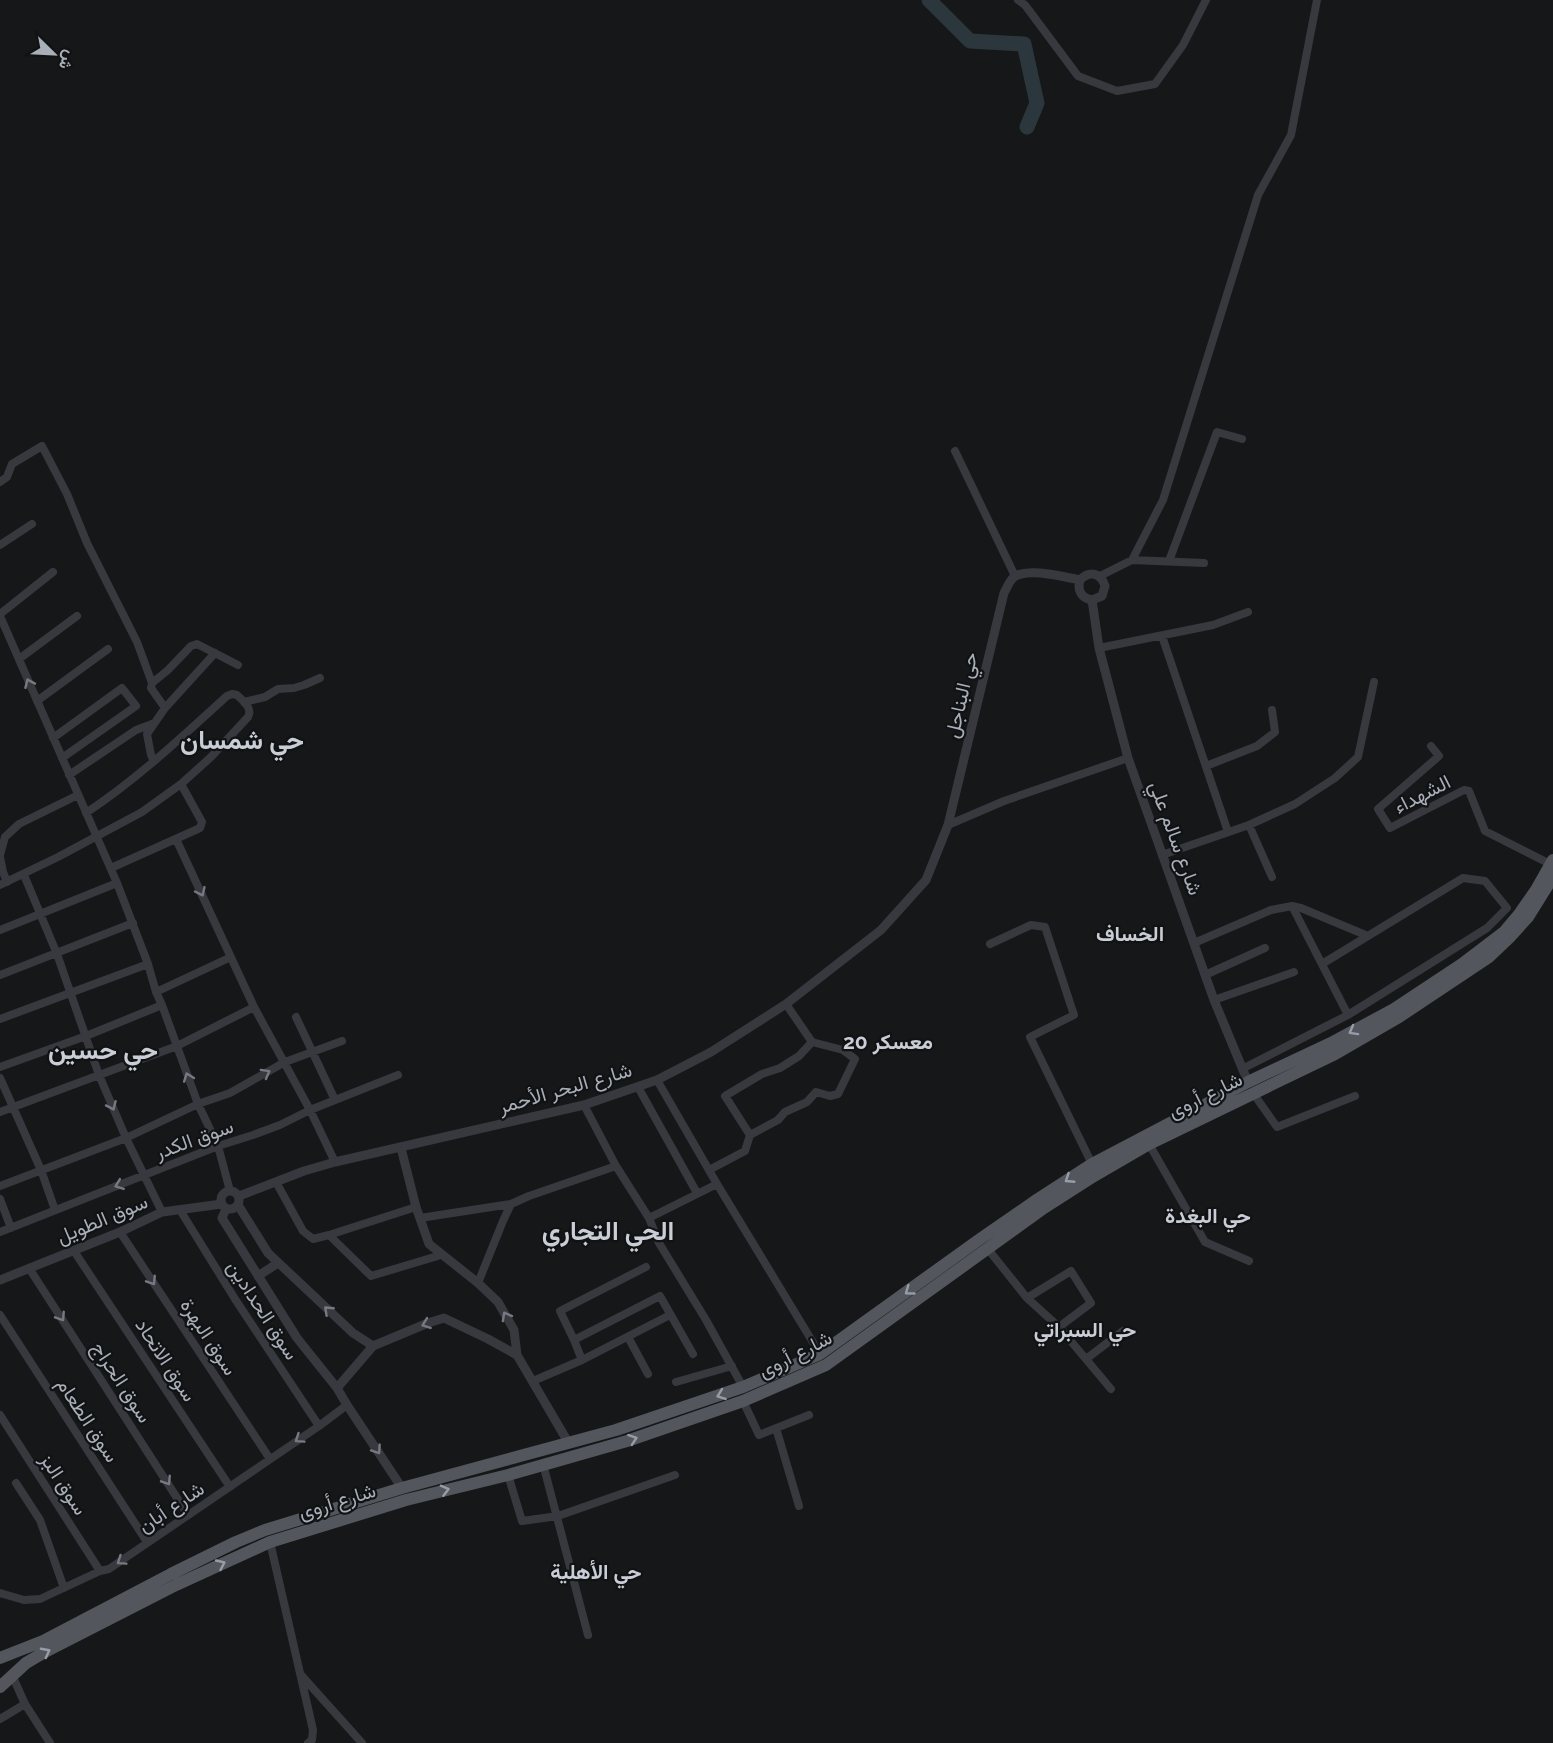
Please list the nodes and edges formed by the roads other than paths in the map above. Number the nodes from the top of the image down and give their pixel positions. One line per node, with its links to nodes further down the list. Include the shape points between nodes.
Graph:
1 (1018, 0): 2 (street, via 1078,76 1117,91 1155,84 1183,45)
2 (1206, 0)
3 (1317, 0): 9 (street, via 1291,135 1258,195 1163,500)
4 (1242, 439): 10 (street, via 1217,432)
5 (955, 451): 13 (street)
6 (0, 482): 28 (street, via 12,464 42,446 137,642)
7 (32, 524): 8 (street)
8 (0, 545)
9 (1131, 560): 10 (street); 14 (street)
10 (1169, 561): 11 (street)
11 (1204, 563)
12 (53, 572): 18 (street)
13 (1015, 576): 15 (street, via 1040,573); 44 (street, حي البناجل, via 1004,593)
14 (1100, 576): 15 (street, via 1089,574); 16 (street, via 1105,591)
15 (1080, 580): 16 (street, via 1082,596)
16 (1092, 600): 21 (street, شارع سالم علي)
17 (1248, 612): 20 (street, via 1213,626)
18 (0, 615): 24 (street)
19 (77, 616): 24 (street)
20 (1162, 636): 21 (street); 39 (street)
21 (1100, 648): 37 (street, شارع سالم علي)
22 (108, 649): 29 (street)
23 (215, 653): 25 (street); 28 (street, via 202,645 191,646); 31 (street)
24 (19, 659): 29 (street, one-way to 24)
25 (238, 665)
26 (320, 678): 30 (street)
27 (1374, 682): 45 (street, via 1358,757 1335,778 1295,804)
28 (152, 683): 31 (street, via 151,688)
29 (37, 701): 34 (street)
30 (244, 702): 38 (street, via 237,695 226,696); 41 (street, via 250,709 248,717)
31 (165, 708): 33 (street)
32 (1272, 710): 39 (street, via 1275,732 1257,746)
33 (152, 724): 38 (street, via 147,734); 40 (street, via 136,730)
34 (53, 738): 36 (street); 36 (street, via 122,688 136,706)
35 (1431, 746): 51 (street, الشهداء, via 1438,756 1378,809 1390,828 1464,790 1469,791 1485,831)
36 (62, 758): 40 (street)
37 (1128, 758): 44 (street); 49 (street, شارع سالم علي)
38 (154, 761): 43 (street)
39 (1206, 766): 46 (street)
40 (69, 775): 42 (street)
41 (181, 784): 47 (street, via 142,812); 48 (street, via 202,825)
42 (78, 795): 43 (street); 50 (street, via 19,824 5,837)
43 (86, 813): 47 (street)
44 (948, 825): 75 (street, شارع البحر الأحمر, via 926,880 881,930)
45 (1249, 825): 46 (street); 54 (street)
46 (1228, 832): 49 (street)
47 (96, 836): 52 (street); 53 (street)
48 (176, 839): 52 (street); 66 (street, one-way to 66)
49 (1162, 855): 62 (street, شارع سالم علي)
50 (0, 856): 55 (street)
51 (1552, 867): 94 (main road, شارع أروى, via 1504,932 1462,964 1394,1009)
52 (111, 868): 56 (street)
53 (24, 875): 55 (street); 58 (street)
54 (1272, 877)
55 (3, 883)
56 (117, 883): 58 (street); 59 (street)
57 (1292, 906): 61 (street); 62 (street, via 1271,910); 68 (street)
58 (40, 914): 60 (street); 65 (street)
59 (133, 923): 65 (street); 67 (street)
60 (0, 930)
61 (1368, 936): 68 (street); 78 (street, via 1463,878 1485,881 1508,908 1487,928)
62 (1194, 943): 71 (street, شارع سالم علي)
63 (990, 944): 108 (street, via 1031,925 1045,927 1074,1015 1030,1037)
64 (1265, 948): 71 (street)
65 (57, 954): 70 (street); 72 (street)
66 (231, 957): 73 (street); 77 (street)
67 (148, 964): 72 (street); 73 (street)
68 (1322, 964): 78 (street)
69 (1294, 972): 74 (street)
70 (0, 975)
71 (1205, 975): 74 (street, شارع سالم علي)
72 (71, 992): 80 (street); 81 (street)
73 (156, 992): 76 (street)
74 (1214, 1000): 88 (street, شارع سالم علي)
75 (786, 1004): 83 (street); 92 (street, شارع البحر الأحمر, via 711,1052)
76 (162, 1005): 81 (street); 84 (street)
77 (254, 1007): 84 (street); 86 (street)
78 (1348, 1015): 88 (street)
79 (296, 1017): 85 (street)
80 (0, 1019)
81 (86, 1036): 87 (street); 89 (street)
82 (342, 1041): 85 (street)
83 (812, 1042): 102 (street, via 780,1068 725,1096); 102 (street, via 843,1050 855,1059 838,1094 816,1092 807,1102)
84 (177, 1047): 89 (street); 97 (street, one-way to 84)
85 (313, 1052): 86 (street); 96 (street)
86 (285, 1062): 97 (street, one-way to 86, via 230,1093); 100 (street)
87 (0, 1067)
88 (1242, 1069): 94 (street, شارع سالم علي)
89 (99, 1075): 99 (street); 103 (street, one-way to 103)
90 (398, 1075): 96 (street, سوق الكدر)
91 (0, 1078): 99 (street)
92 (657, 1080): 93 (street, شارع البحر الأحمر); 111 (street)
93 (638, 1087): 98 (street, شارع البحر الأحمر); 116 (street)
94 (1250, 1087): 95 (street, via 1277,1127); 104 (main road, شارع أروى); 108 (main road, شارع أروى)
95 (1355, 1096)
96 (335, 1100): 100 (street, سوق الكدر)
97 (198, 1104): 103 (street); 105 (street)
98 (584, 1106): 106 (street, شارع البحر الأحمر); 109 (street)
99 (14, 1107): 101 (street); 110 (street)
100 (310, 1110): 105 (street, سوق الكدر); 107 (street)
101 (0, 1112)
102 (750, 1135): 111 (street, via 746,1151)
103 (126, 1138): 110 (street); 112 (street)
104 (1149, 1144): 131 (main road, شارع أروى); 134 (street, via 1205,1242)
105 (218, 1146): 112 (street, سوق الكدر); 117 (street)
106 (401, 1148): 107 (street, شارع البحر الأحمر); 121 (street)
107 (335, 1162): 113 (street, شارع البحر الأحمر)
108 (1092, 1164): 131 (main road, شارع أروى, one-way to 131, via 1038,1198)
109 (616, 1166): 119 (street); 126 (street)
110 (41, 1170): 115 (street); 122 (street)
111 (709, 1170): 114 (street)
112 (145, 1175): 122 (street, سوق الكدر, one-way to 122); 124 (street)
113 (276, 1182): 117 (street, شارع البحر الأحمر); 130 (street, via 303,1231 313,1239)
114 (717, 1184): 116 (street); 153 (street)
115 (0, 1186)
116 (697, 1193): 126 (street)
117 (236, 1197): 120 (street, سوق الطويل, via 233,1209); 120 (street, via 222,1195); 135 (street, via 268,1253)
118 (0, 1199): 127 (street)
119 (511, 1204): 125 (street); 140 (street)
120 (224, 1207): 123 (street, سوق الطويل); 138 (street, via 222,1218)
121 (416, 1208): 125 (street); 130 (street)
122 (55, 1210): 127 (street, سوق الكدر)
123 (180, 1210): 124 (street, سوق الطويل); 165 (street, سوق الحدادين)
124 (162, 1212): 129 (street, سوق الطويل)
125 (420, 1218): 133 (street, via 429,1244)
126 (649, 1218): 154 (street, via 659,1243)
127 (11, 1228): 128 (street, سوق الكدر)
128 (0, 1232)
129 (120, 1232): 132 (street, سوق الطويل); 169 (street, سوق البهرة, one-way to 169)
130 (329, 1234): 133 (street, via 371,1276)
131 (984, 1244): 141 (street); 153 (main road, شارع أروى)
132 (74, 1251): 136 (street, سوق الطويل); 174 (street, سوق الاتحاد)
133 (441, 1255): 140 (street)
134 (1249, 1261)
135 (278, 1263): 138 (street); 148 (street, one-way to 135, via 353,1334)
136 (29, 1268): 139 (street, سوق الطويل); 177 (street, سوق الحراج, one-way to 177)
137 (646, 1268): 147 (street, via 560,1311)
138 (258, 1276): 159 (street, via 297,1338)
139 (0, 1280)
140 (478, 1283): 150 (street, one-way to 140, via 514,1330 498,1302)
141 (1027, 1298): 144 (street); 144 (street, via 1071,1271 1091,1303)
142 (0, 1315): 180 (street, سوق الطعام)
143 (670, 1315): 146 (street); 147 (street, via 660,1296); 149 (street)
144 (1059, 1327): 151 (street)
145 (1123, 1331): 151 (street)
146 (628, 1337): 152 (street); 155 (street)
147 (574, 1340): 152 (street)
148 (373, 1346): 150 (street, one-way to 148, via 444,1318); 159 (street)
149 (693, 1354)
150 (517, 1355): 156 (street)
151 (1086, 1359): 160 (street)
152 (582, 1360): 156 (street)
153 (823, 1360): 158 (main road, شارع أروى); 161 (main road, شارع أروى)
154 (732, 1366): 157 (street); 158 (street)
155 (648, 1374)
156 (533, 1381): 167 (street)
157 (676, 1382)
158 (743, 1387): 167 (main road, شارع أروى, one-way to 167)
159 (337, 1388): 162 (street)
160 (1111, 1389)
161 (743, 1401): 166 (street, via 759,1436); 168 (main road, شارع أروى, one-way to 161, via 627,1441)
162 (347, 1405): 165 (street, شارع أبان); 175 (street, one-way to 175)
163 (0, 1415): 181 (street, سوق البز)
164 (809, 1415): 166 (street)
165 (319, 1426): 169 (street, شارع أبان, one-way to 169)
166 (776, 1428): 176 (street)
167 (568, 1442): 168 (main road); 175 (main road, شارع أروى)
168 (576, 1454): 170 (main road, شارع أروى)
169 (270, 1459): 174 (street, شارع أبان)
170 (543, 1464): 171 (main road, شارع أروى); 178 (street)
171 (508, 1475): 175 (main road, شارع أروى, one-way to 171); 178 (street, via 522,1521)
172 (675, 1475): 178 (street)
173 (16, 1483): 182 (street, via 40,1520)
174 (230, 1487): 177 (street, شارع أبان)
175 (404, 1494): 179 (main road, شارع أروى)
176 (799, 1506)
177 (188, 1515): 180 (street, شارع أبان)
178 (558, 1516): 184 (street)
179 (268, 1536): 185 (main road, شارع أروى, via 236,1542 43,1641); 186 (street); 187 (main road, شارع أروى, one-way to 179, via 43,1653)
180 (147, 1542): 181 (street, شارع أبان, one-way to 181, via 109,1569)
181 (100, 1571): 182 (street, شارع أبان)
182 (64, 1588): 183 (street, شارع أبان, via 40,1599 24,1600)
183 (0, 1593)
184 (588, 1635)
185 (0, 1658)
186 (300, 1674): 192 (street, via 313,1730); 193 (street)
187 (12, 1675): 188 (main road, شارع أروى); 189 (street)
188 (0, 1687)
189 (25, 1704): 190 (street); 191 (street)
190 (0, 1719)
191 (50, 1743)
192 (308, 1743)
193 (363, 1743)

